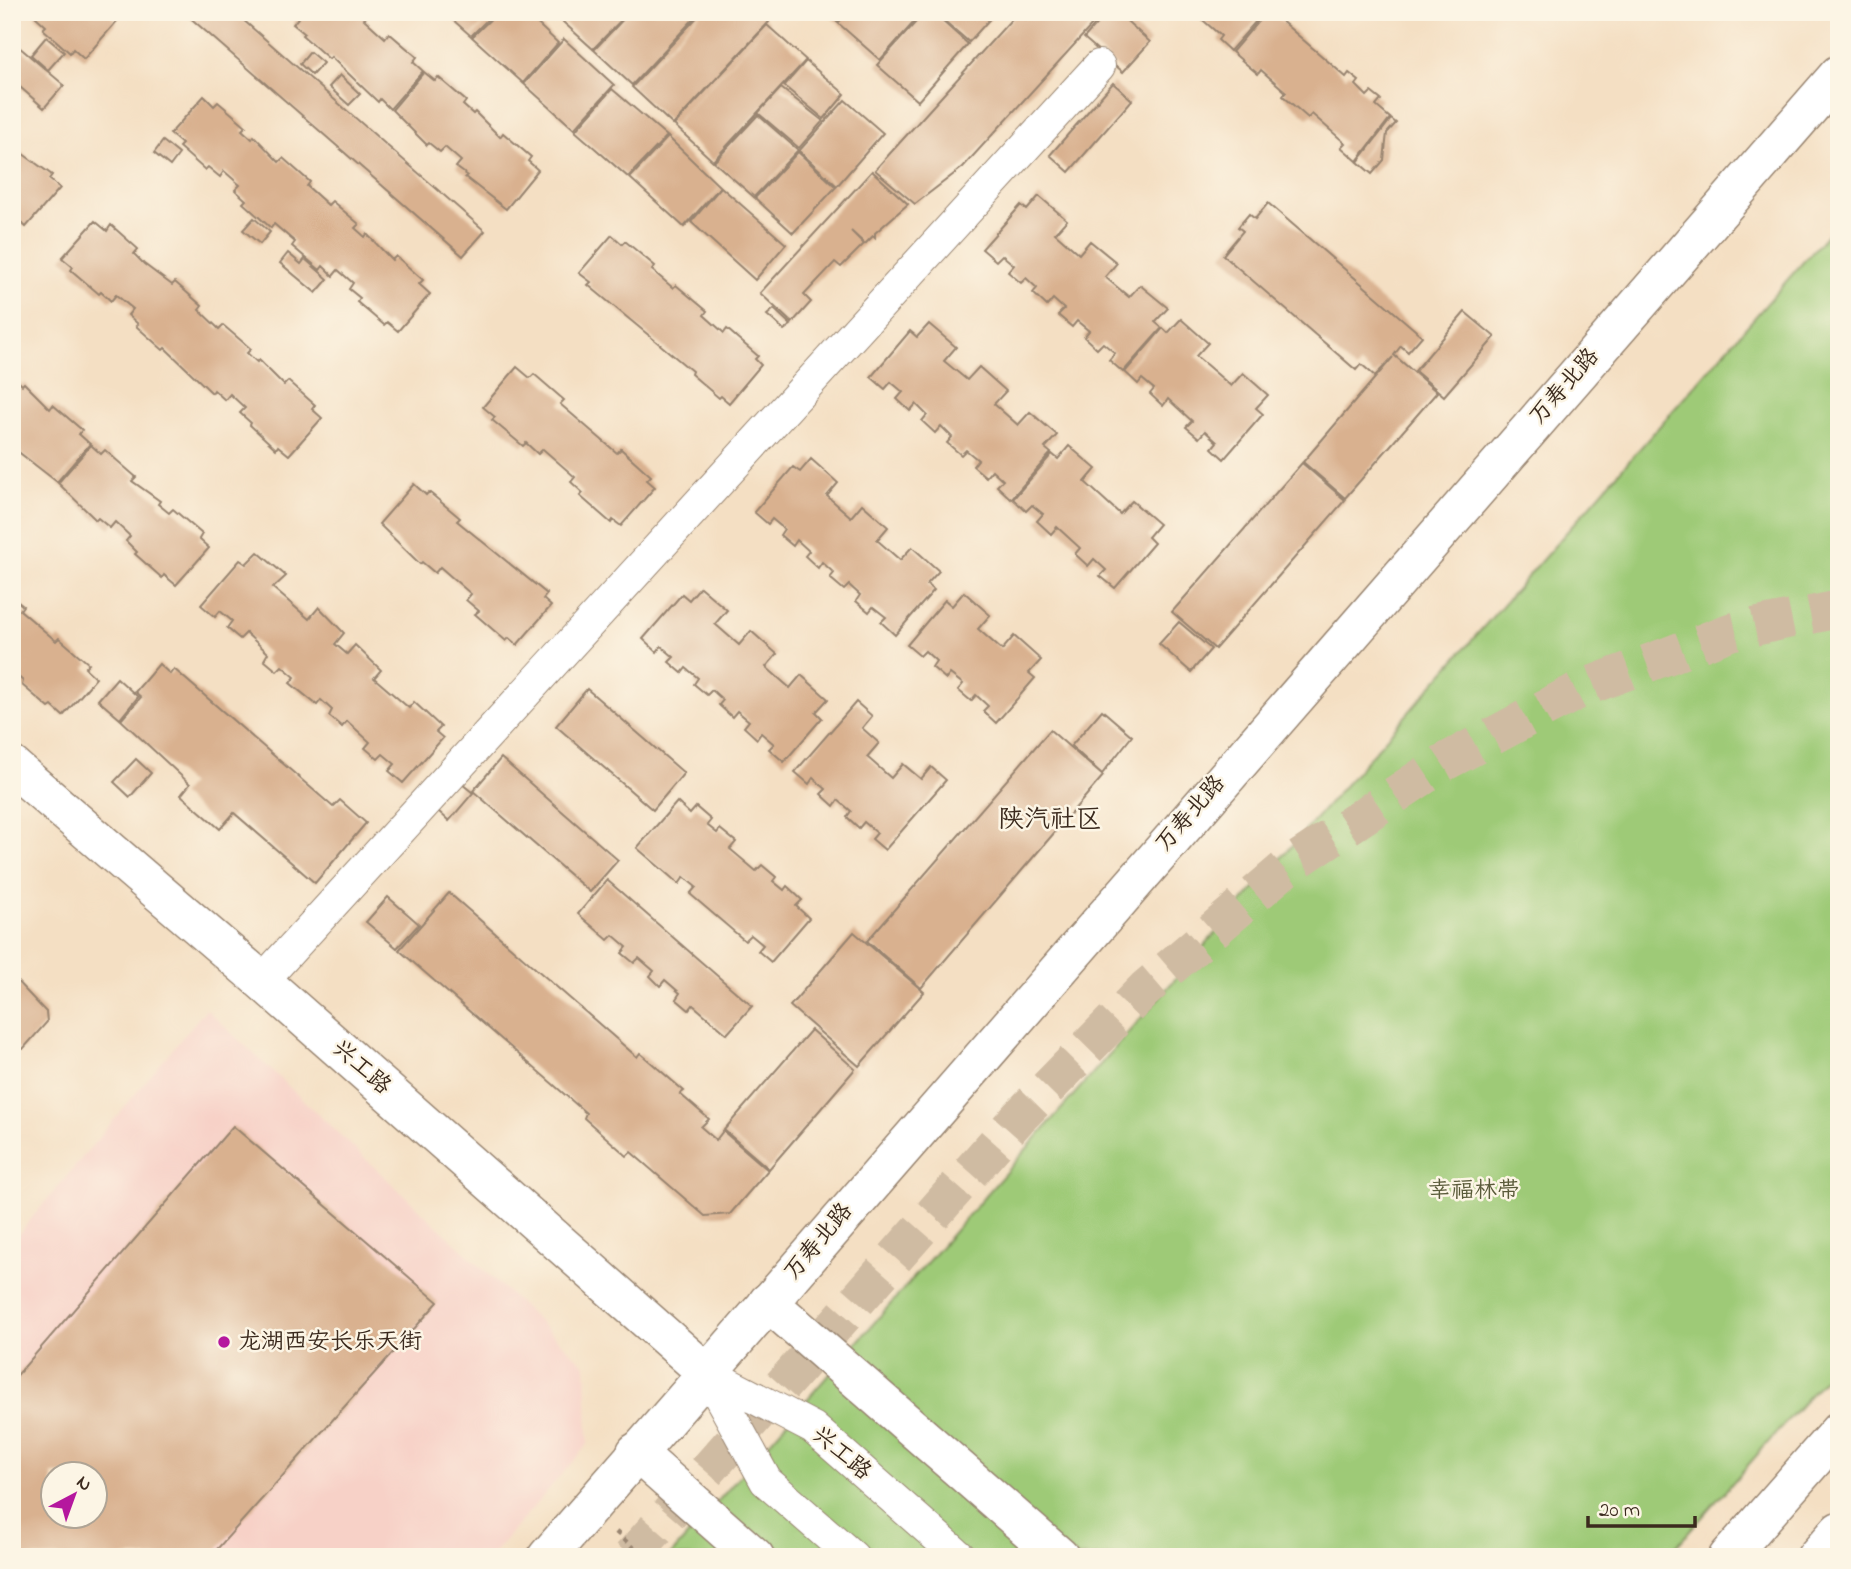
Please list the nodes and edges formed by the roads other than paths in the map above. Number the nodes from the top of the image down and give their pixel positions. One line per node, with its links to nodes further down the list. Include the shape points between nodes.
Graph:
1 (1099, 66): 4 (street)
2 (1839, 74): 5 (main road, 万寿北路)
3 (12, 766): 4 (main road, 兴工路)
4 (262, 981): 6 (main road, 兴工路)
5 (768, 1302): 6 (main road, 万寿北路); 14 (main road)
6 (707, 1373): 8 (main road, 万寿北路); 12 (street, 兴工路, via 766,1481); 13 (street, 兴工路, via 813,1428)
7 (1839, 1431): 15 (main road)
8 (636, 1452): 10 (main road, 万寿北路); 11 (main road)
9 (1839, 1531): 16 (main road)
10 (547, 1557)
11 (755, 1557)
12 (853, 1557)
13 (960, 1557)
14 (1060, 1557)
15 (1728, 1557)
16 (1816, 1557)

